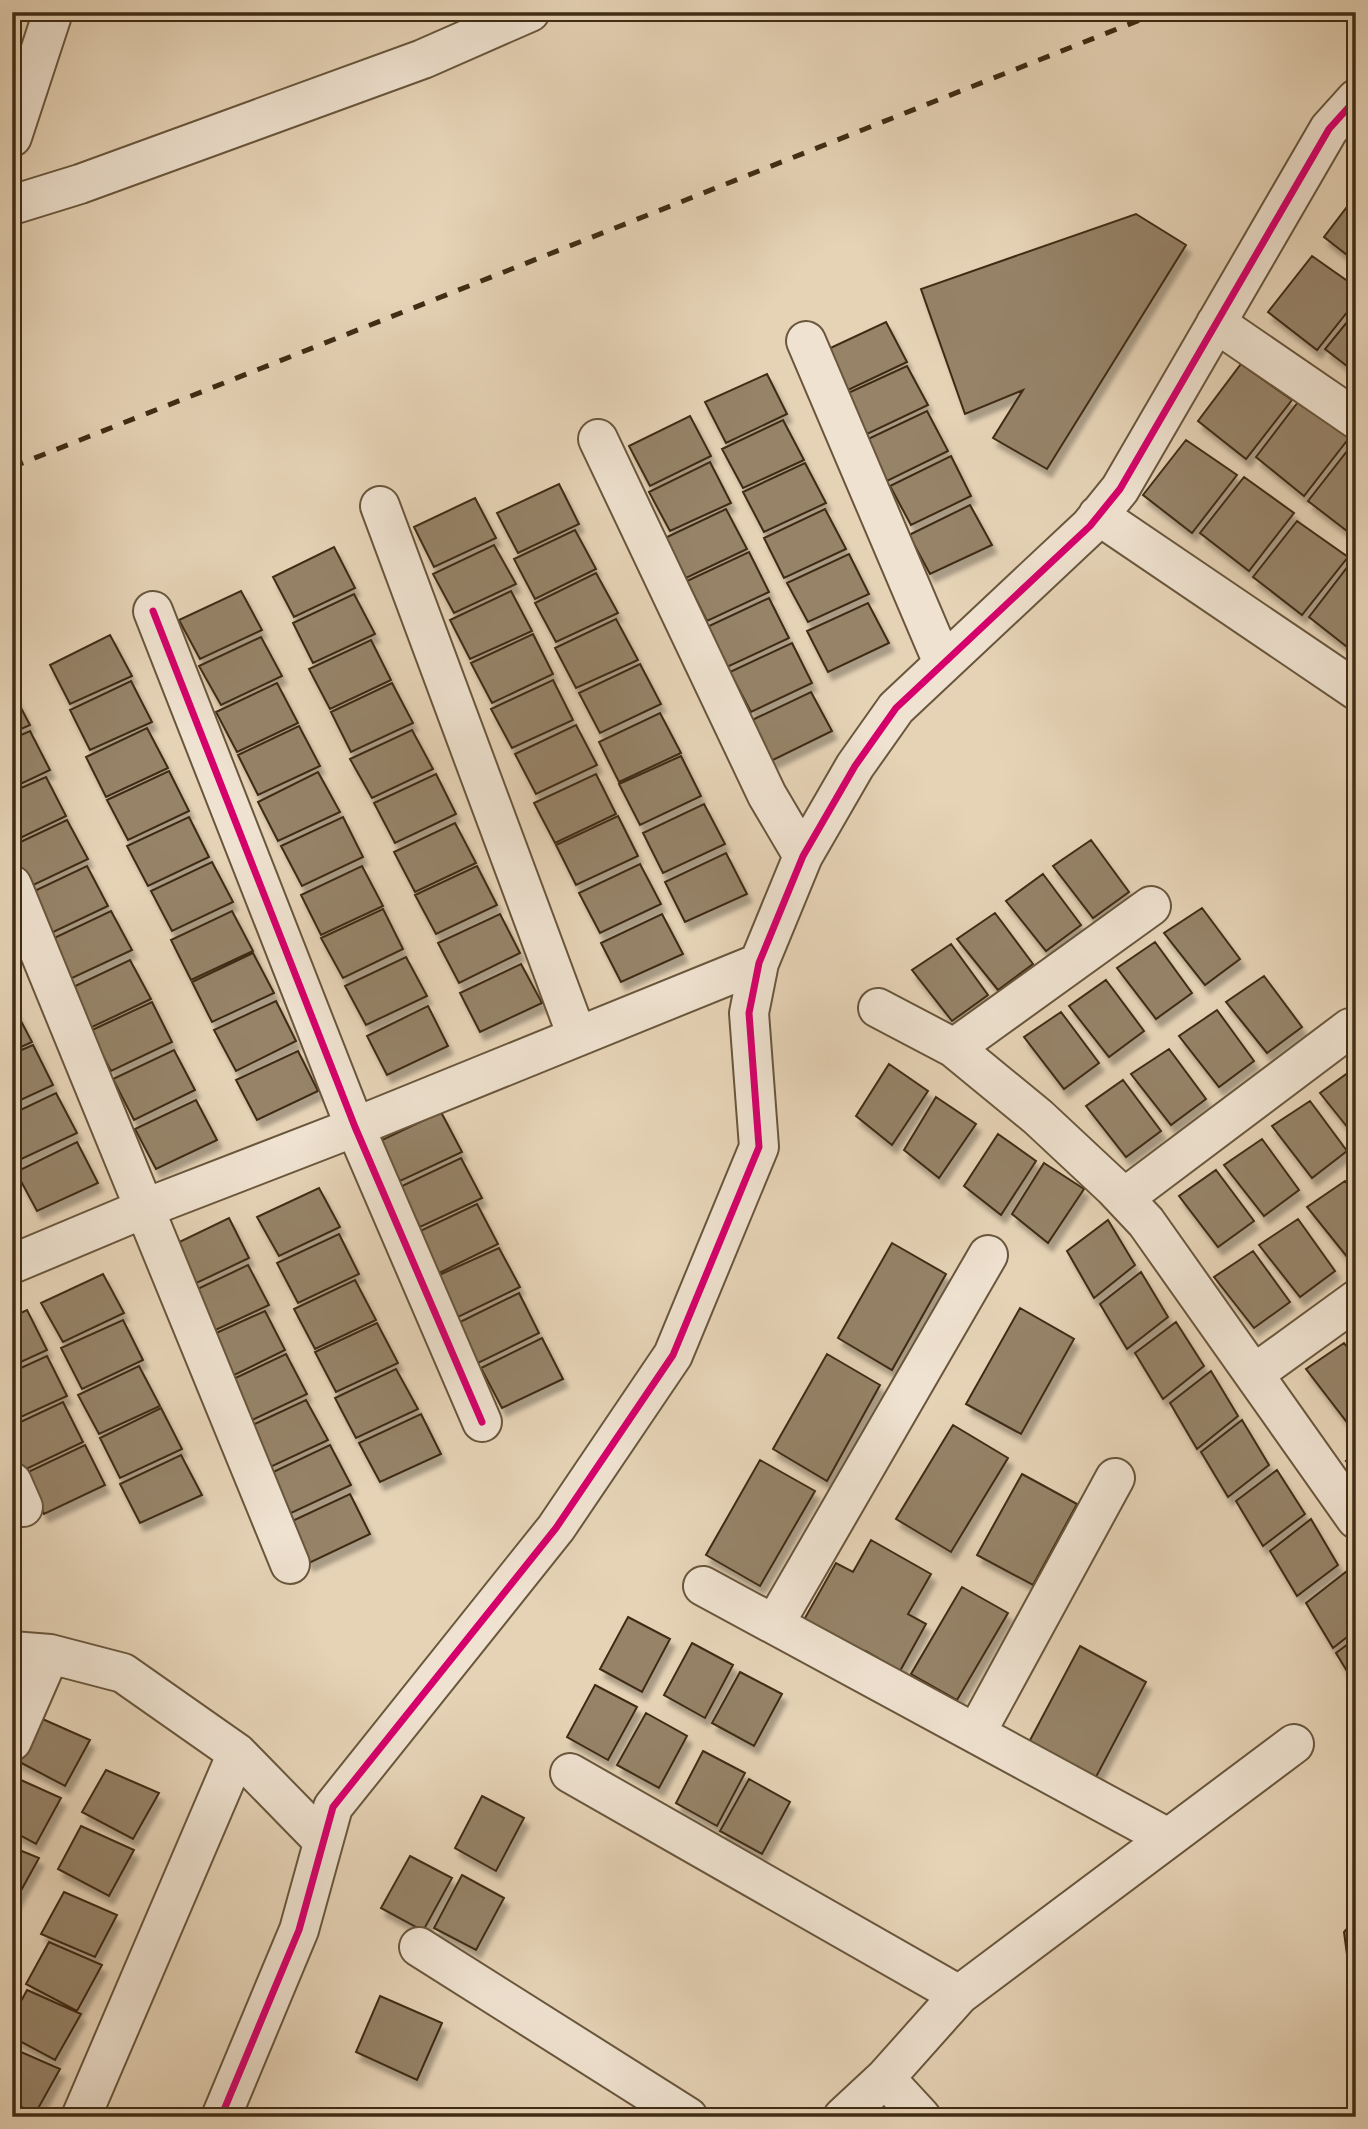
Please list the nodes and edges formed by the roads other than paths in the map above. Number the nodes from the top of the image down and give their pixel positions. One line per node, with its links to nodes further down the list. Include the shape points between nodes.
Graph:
1 (53, 12): 4 (street)
2 (530, 12): 6 (street, via 423,59)
3 (1356, 99): 5 (street)
4 (12, 137)
5 (1342, 139): 7 (street)
6 (12, 205)
7 (1216, 323): 9 (street); 12 (street, via 1120,489)
8 (806, 341): 14 (street)
9 (1356, 419)
10 (598, 439): 16 (street, via 767,795)
11 (380, 506): 22 (street)
12 (1098, 515): 14 (street); 15 (street)
13 (153, 611): 24 (street)
14 (943, 663): 16 (street, via 896,708 855,766)
15 (1356, 690)
16 (803, 856): 19 (street)
17 (12, 885): 26 (street)
18 (1151, 906): 23 (street)
19 (759, 963): 22 (street); 45 (street, via 749,1013 759,1147 673,1355 556,1528 333,1807)
20 (878, 1008): 23 (street)
21 (1350, 1028): 25 (street)
22 (577, 1036): 24 (street)
23 (954, 1048): 25 (street, via 1038,1117)
24 (355, 1127): 26 (street); 31 (street)
25 (1124, 1198): 30 (street)
26 (143, 1209): 28 (street); 34 (street)
27 (988, 1255): 36 (street)
28 (12, 1265)
29 (1356, 1300): 30 (street)
30 (1254, 1374): 33 (street)
31 (482, 1422)
32 (1115, 1478): 39 (street)
33 (1356, 1519)
34 (290, 1564)
35 (703, 1586): 36 (street)
36 (775, 1623): 39 (street)
37 (12, 1651): 38 (street)
38 (50, 1654): 40 (street); 42 (street, via 123,1674)
39 (976, 1732): 44 (street)
40 (12, 1741)
41 (1294, 1744): 44 (street)
42 (237, 1753): 45 (street); 49 (street)
43 (570, 1773): 47 (street)
44 (1168, 1838): 47 (street)
45 (323, 1841): 50 (street, via 299,1930)
46 (419, 1947): 51 (street)
47 (959, 1995): 48 (street)
48 (885, 2078): 52 (street); 53 (street)
49 (81, 2117)
50 (221, 2117)
51 (688, 2117)
52 (843, 2117)
53 (921, 2117)

